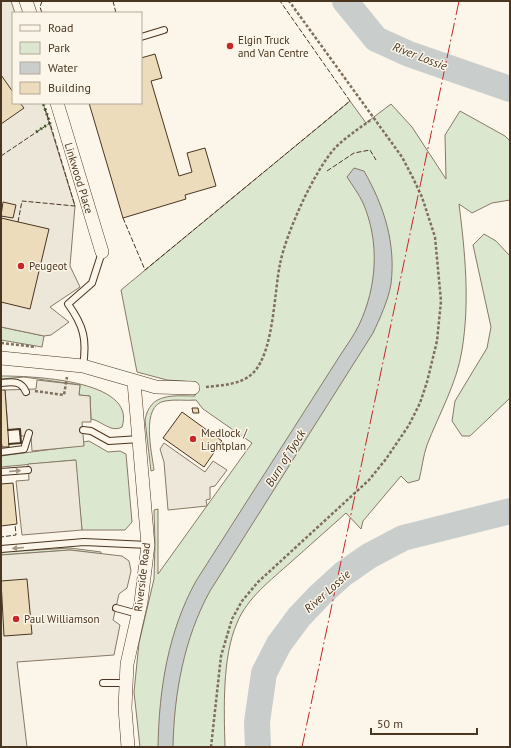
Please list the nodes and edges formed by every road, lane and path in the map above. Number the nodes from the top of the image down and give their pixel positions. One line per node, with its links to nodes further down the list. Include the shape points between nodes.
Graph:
1 (26, 1): 3 (street)
2 (289, 1): 7 (path)
3 (30, 12)
4 (164, 30): 5 (lane)
5 (142, 37)
6 (57, 104): 8 (street, Linkwood Place)
7 (372, 118): 14 (path, via 336,147 318,171 288,234 280,262 267,346 261,362 254,372 242,381); 29 (path, via 402,157 422,197 435,237 441,301 437,341 427,382 409,424 369,480 258,582 242,600 232,619 221,656)
8 (102, 252): 11 (lane, via 92,283 68,304 80,320 83,330 85,347)
9 (1, 358): 10 (street)
10 (69, 365): 11 (street); 15 (path, via 64,394)
11 (82, 366): 12 (street)
12 (134, 382): 14 (street, via 156,387); 18 (street, Riverside Road)
13 (1, 383): 15 (lane, via 16,382 23,385)
14 (194, 388)
15 (26, 391)
16 (83, 430): 18 (lane, via 91,431 109,441)
17 (29, 433): 19 (lane, via 24,449)
18 (140, 439): 22 (street, Riverside Road)
19 (1, 452)
20 (28, 470): 21 (lane, one-way to 20)
21 (1, 472)
22 (148, 545): 23 (lane, one-way to 23, via 84,542); 25 (street, Riverside Road)
23 (1, 549)
24 (116, 608): 25 (lane)
25 (138, 614): 27 (street, Riverside Road)
26 (103, 683): 27 (lane)
27 (125, 683): 28 (street, Riverside Road)
28 (128, 747)
29 (211, 747)

